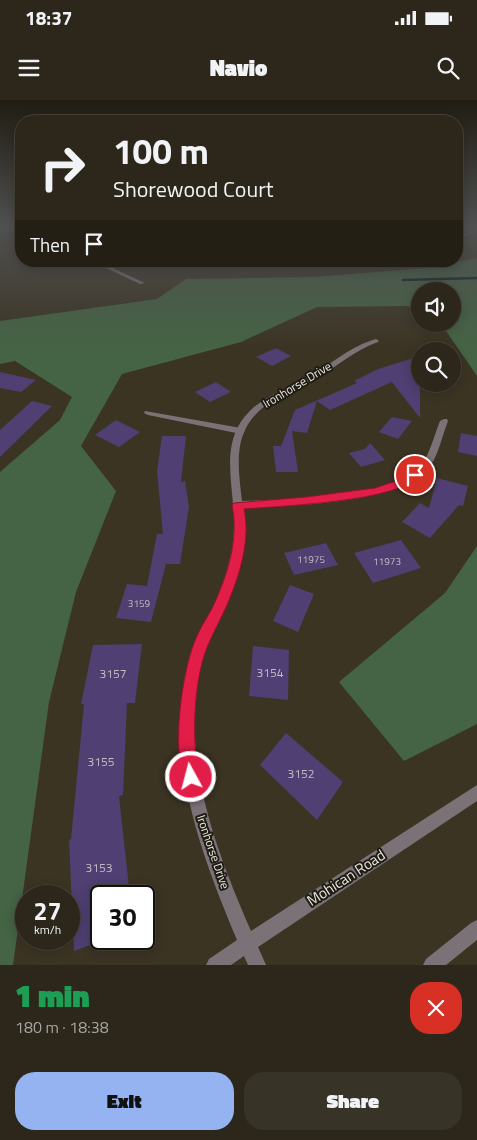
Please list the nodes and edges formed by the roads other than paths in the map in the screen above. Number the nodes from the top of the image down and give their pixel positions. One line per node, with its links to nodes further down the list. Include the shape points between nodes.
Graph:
1 (107, 267): 2 (street)
2 (142, 283)
3 (376, 341): 6 (street, Ironhorse Drive, via 349,351 319,374 266,401)
4 (148, 413): 6 (street)
5 (444, 421): 7 (street, via 424,468 406,481 345,496)
6 (240, 431): 7 (street, Ironhorse Drive, via 234,467)
7 (238, 505): 10 (street, Ironhorse Drive, via 239,541 232,575 202,638 192,672 187,745 193,792 211,854)
8 (477, 792): 10 (street, Mohican Road)
9 (477, 929): 13 (street)
10 (248, 942): 11 (street, Mohican Road); 12 (street, Ironhorse Drive)
11 (215, 965)
12 (257, 965)
13 (432, 965)

